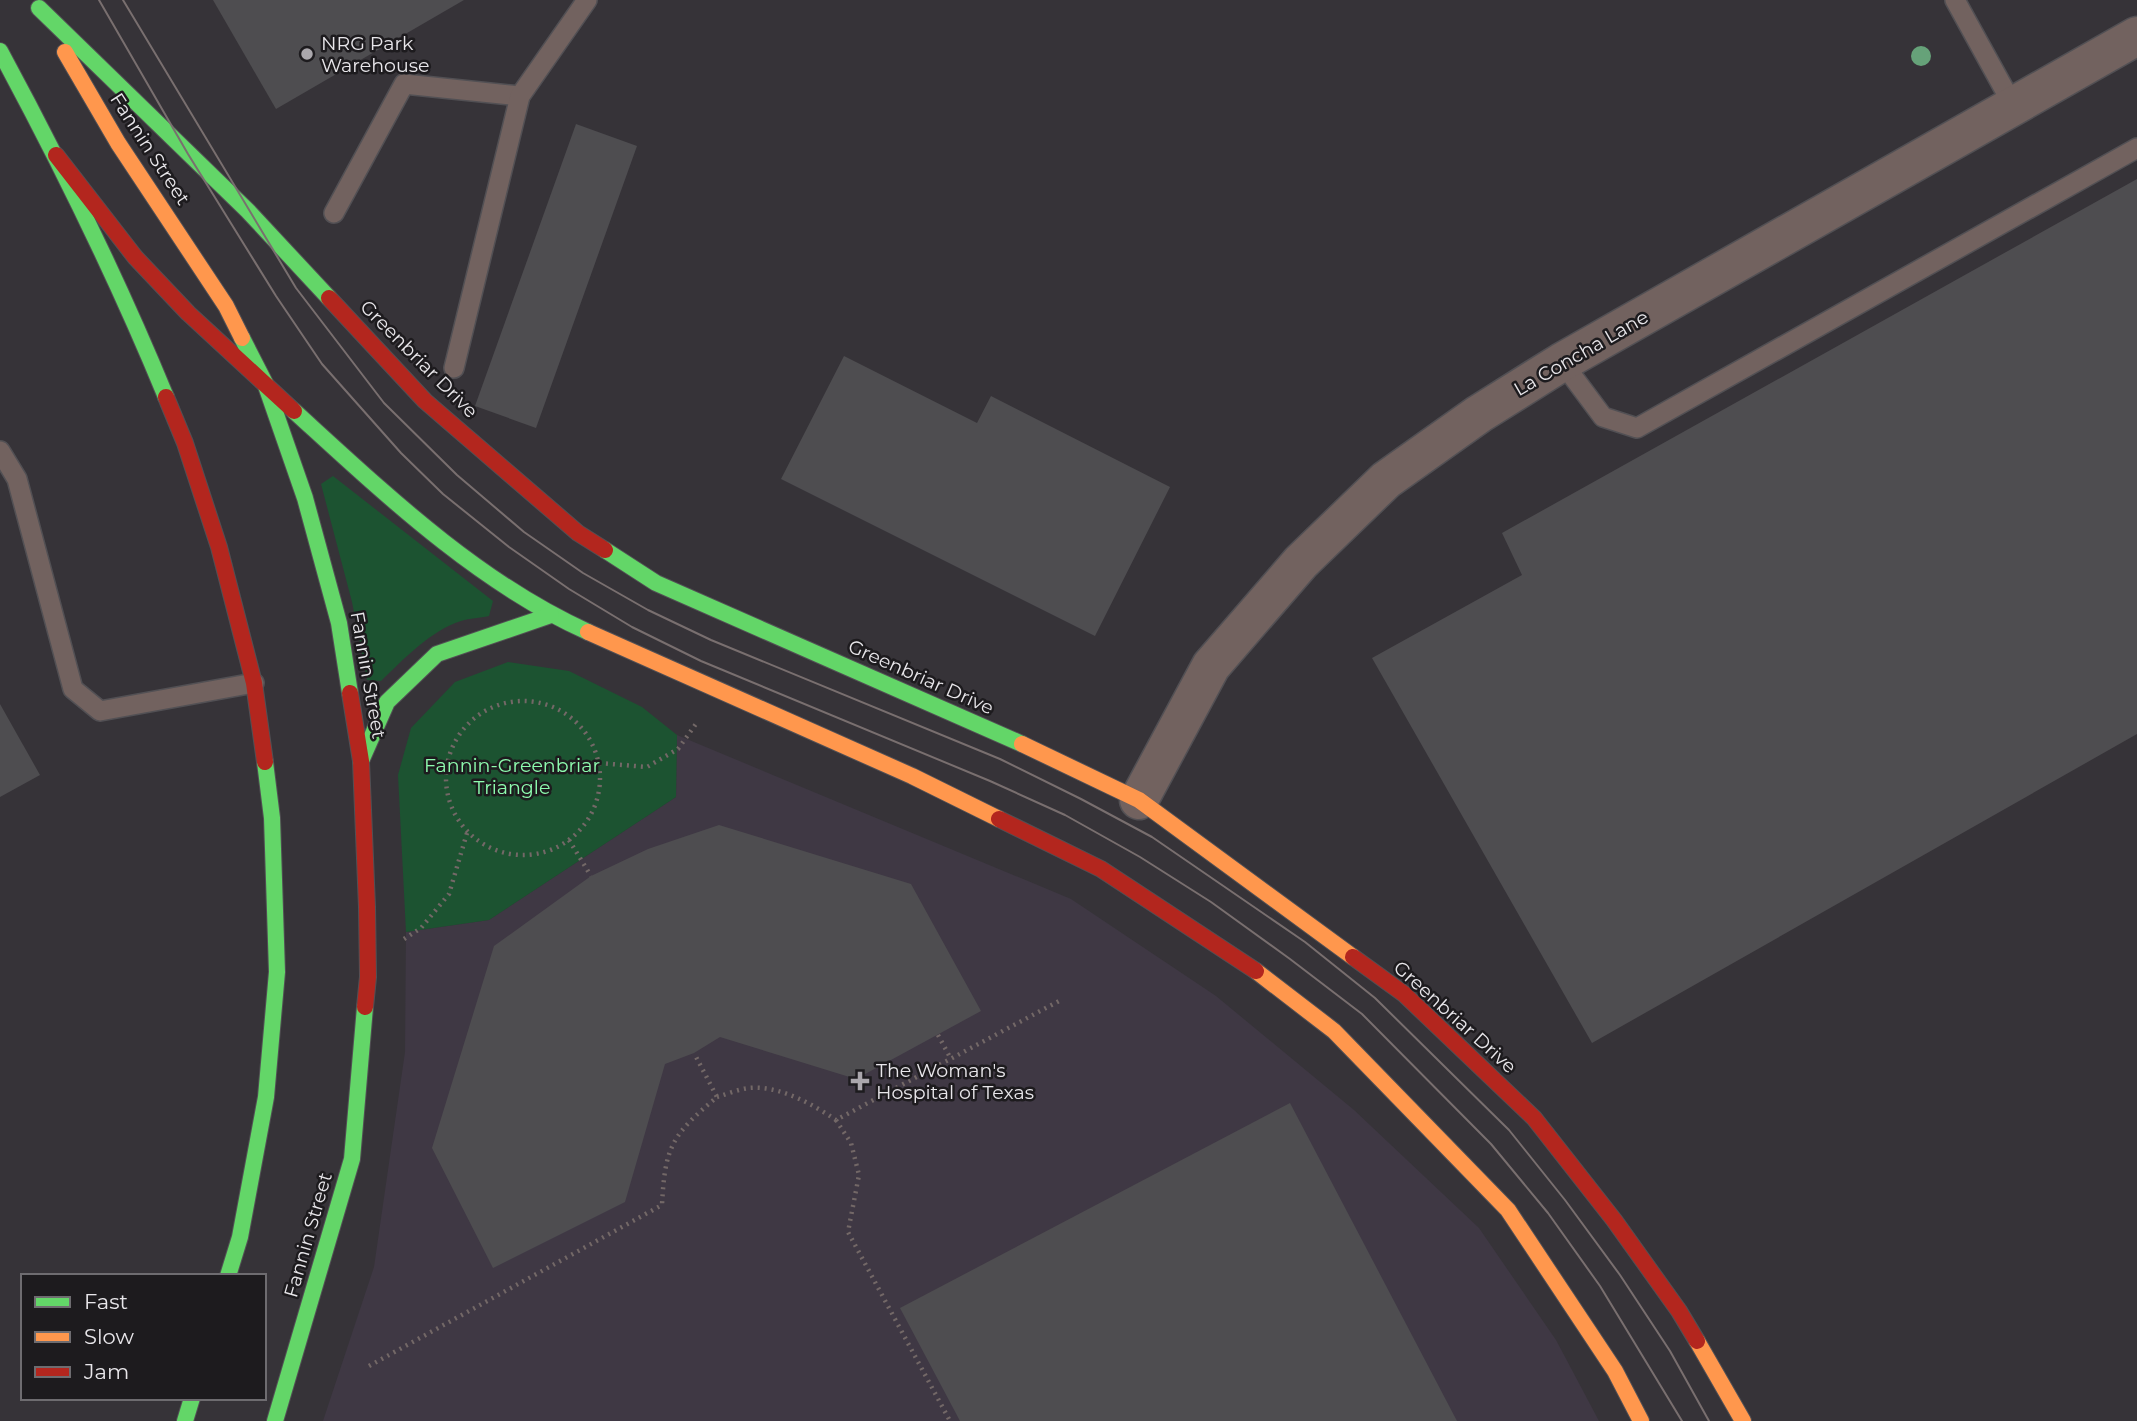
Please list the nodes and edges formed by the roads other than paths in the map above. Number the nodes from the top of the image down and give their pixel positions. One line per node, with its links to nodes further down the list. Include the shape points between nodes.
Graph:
1 (587, 0): 6 (lane)
2 (1955, 0): 7 (lane)
3 (37, 4): 13 (main road, Fannin Street, via 118,143 226,306); 18 (main road, Greenbriar Drive, via 248,211 425,401 579,533 656,583)
4 (2137, 36): 7 (street, La Concha Lane)
5 (0, 51): 9 (main road)
6 (520, 96): 10 (lane, via 404,84); 12 (lane)
7 (2014, 107): 11 (street, La Concha Lane)
8 (2137, 148): 11 (lane, via 1637,428 1603,417)
9 (56, 155): 13 (main road, via 135,257); 16 (main road, via 131,312 185,443 219,547)
10 (334, 213)
11 (1562, 362): 18 (street, La Concha Lane, via 1386,480 1301,562 1211,666)
12 (454, 368)
13 (265, 383): 15 (main road, via 374,484 492,579); 17 (main road, Fannin Street, via 305,498 339,623)
14 (0, 451): 16 (lane, via 17,479 73,689 100,711)
15 (551, 615): 17 (main road, via 437,654 387,702); 23 (main road, via 912,776 1101,869 1262,975 1334,1031 1508,1210 1615,1371)
16 (254, 683): 19 (main road, via 272,818 277,972 266,1097)
17 (361, 761): 22 (main road, Fannin Street, via 368,977 352,1159)
18 (1139, 800): 24 (main road, Greenbriar Drive, via 1404,994 1534,1118 1679,1311)
19 (229, 1274)
20 (191, 1400): 21 (main road)
21 (185, 1421)
22 (275, 1421)
23 (1641, 1421)
24 (1743, 1421)

